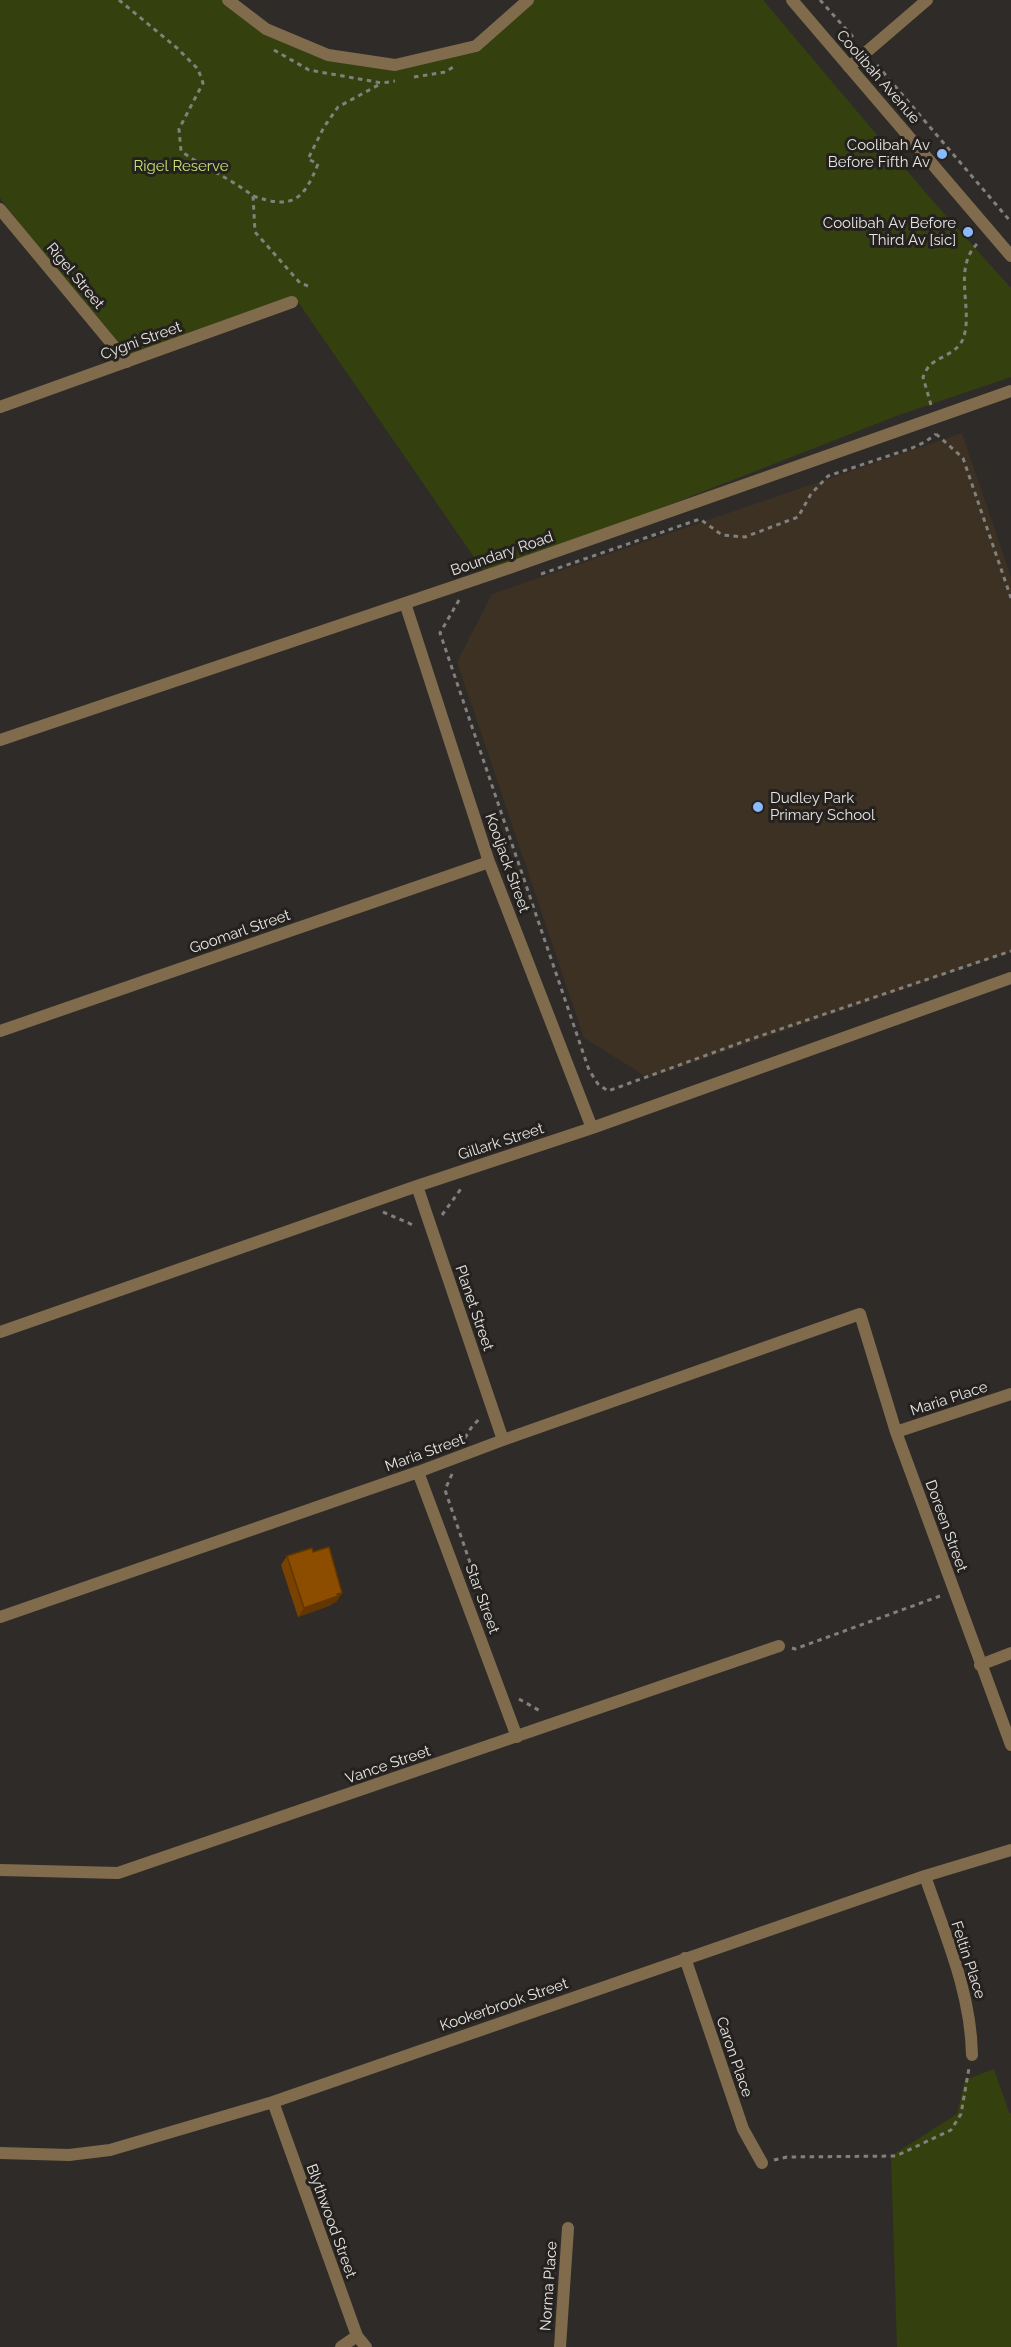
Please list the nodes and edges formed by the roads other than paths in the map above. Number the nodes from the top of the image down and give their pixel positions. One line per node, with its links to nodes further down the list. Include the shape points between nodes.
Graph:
1 (228, 0): 2 (street, via 266,28 328,56 395,66 476,46)
2 (528, 0)
3 (792, 0): 5 (street, Coolibah Avenue)
4 (927, 0): 5 (street)
5 (849, 67): 7 (street, Coolibah Avenue)
6 (0, 209): 9 (street, Rigel Street)
7 (1011, 256)
8 (292, 302): 9 (street, Cygni Street)
9 (128, 362): 11 (street, Cygni Street)
10 (1011, 392): 12 (street, Boundary Road)
11 (0, 407)
12 (405, 603): 13 (street, Boundary Road); 14 (street, Kooljack Street)
13 (0, 740)
14 (489, 862): 16 (street, Goomarl Street); 17 (street, Kooljack Street)
15 (1011, 978): 17 (street, Gillark Street)
16 (0, 1031)
17 (592, 1128): 18 (street, Gillark Street)
18 (417, 1186): 20 (street, Gillark Street); 23 (street, Planet Street)
19 (860, 1314): 22 (street, Doreen Street); 23 (street, Maria Street)
20 (0, 1332)
21 (1011, 1394): 22 (street, Maria Place)
22 (896, 1432): 28 (street, Doreen Street)
23 (503, 1440): 24 (street, Maria Street)
24 (418, 1472): 25 (street, Maria Street); 29 (street, Star Street)
25 (0, 1617)
26 (779, 1646): 29 (street, Vance Street)
27 (1011, 1653): 28 (street)
28 (980, 1665): 30 (street, Doreen Street)
29 (518, 1737): 32 (street, Vance Street, via 118,1873)
30 (1011, 1745)
31 (1011, 1850): 33 (street, Kookerbrook Street)
32 (0, 1870)
33 (925, 1876): 34 (street, Kookerbrook Street); 35 (street, Feltin Place, via 967,2000)
34 (685, 1958): 36 (street, Kookerbrook Street); 38 (street, Caron Place, via 743,2129)
35 (972, 2055)
36 (273, 2102): 37 (street, Kookerbrook Street, via 110,2150 69,2155); 40 (street, Blythwood Street)
37 (0, 2153)
38 (762, 2163)
39 (568, 2228): 43 (street, Norma Place)
40 (357, 2336): 41 (street); 42 (street, Blythwood Street)
41 (341, 2347)
42 (366, 2347)
43 (560, 2347)

